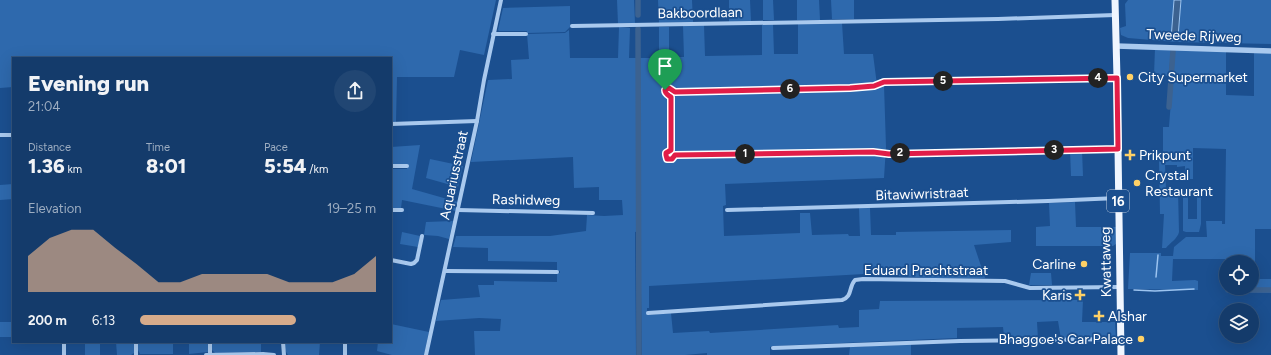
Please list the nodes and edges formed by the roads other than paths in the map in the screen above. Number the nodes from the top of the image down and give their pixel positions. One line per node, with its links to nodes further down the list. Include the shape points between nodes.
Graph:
1 (501, 0): 5 (street, Aquariusstraat)
2 (1115, 0): 3 (main road, Kwattaweg / 16)
3 (1115, 15): 4 (street, Bakboordlaan); 7 (main road, Kwattaweg / 16)
4 (572, 26)
5 (493, 34): 6 (street); 12 (street, Aquariusstraat)
6 (526, 34)
7 (1116, 46): 8 (street, Tweede Rijweg); 9 (main road, Kwattaweg / 16)
8 (1271, 51)
9 (1117, 78): 10 (street, via 884,82 874,86 850,88); 16 (main road, Kwattaweg / 16)
10 (675, 92): 11 (street); 11 (street, via 669,88 665,90)
11 (671, 97): 17 (street)
12 (477, 121): 13 (street); 24 (street, Aquariusstraat)
13 (392, 124)
14 (0, 135): 15 (street)
15 (12, 135)
16 (1118, 149): 18 (street); 21 (main road, Kwattaweg / 16)
17 (671, 150): 18 (street); 18 (street, via 666,153 667,159 672,159)
18 (675, 155)
19 (392, 166): 20 (street)
20 (407, 166)
21 (1118, 198): 25 (street, Bitawiwristraat); 31 (main road, Kwattaweg / 16)
22 (392, 210): 23 (street)
23 (402, 210)
24 (458, 210): 26 (street, Rashidweg); 29 (street, Aquariusstraat)
25 (727, 210)
26 (593, 213)
27 (422, 236): 28 (street, via 417,260 414,263)
28 (392, 260)
29 (445, 271): 30 (street); 47 (street, Aquariusstraat)
30 (558, 272)
31 (1120, 287): 32 (street, Eduard Prachtstraat, via 1030,288 1006,281 863,279 855,280 851,285 850,295 842,300); 33 (main road, Kwattaweg / 16)
32 (648, 313)
33 (1121, 340): 39 (street, via 960,341); 48 (main road, Kwattaweg / 16)
34 (64, 343): 40 (street)
35 (136, 343): 41 (street)
36 (210, 343): 43 (street)
37 (284, 343): 45 (street)
38 (345, 343): 46 (street)
39 (773, 348)
40 (64, 355)
41 (136, 355)
42 (206, 355): 43 (street)
43 (210, 355): 44 (street)
44 (274, 355)
45 (284, 355)
46 (345, 355)
47 (426, 355)
48 (1121, 355)

